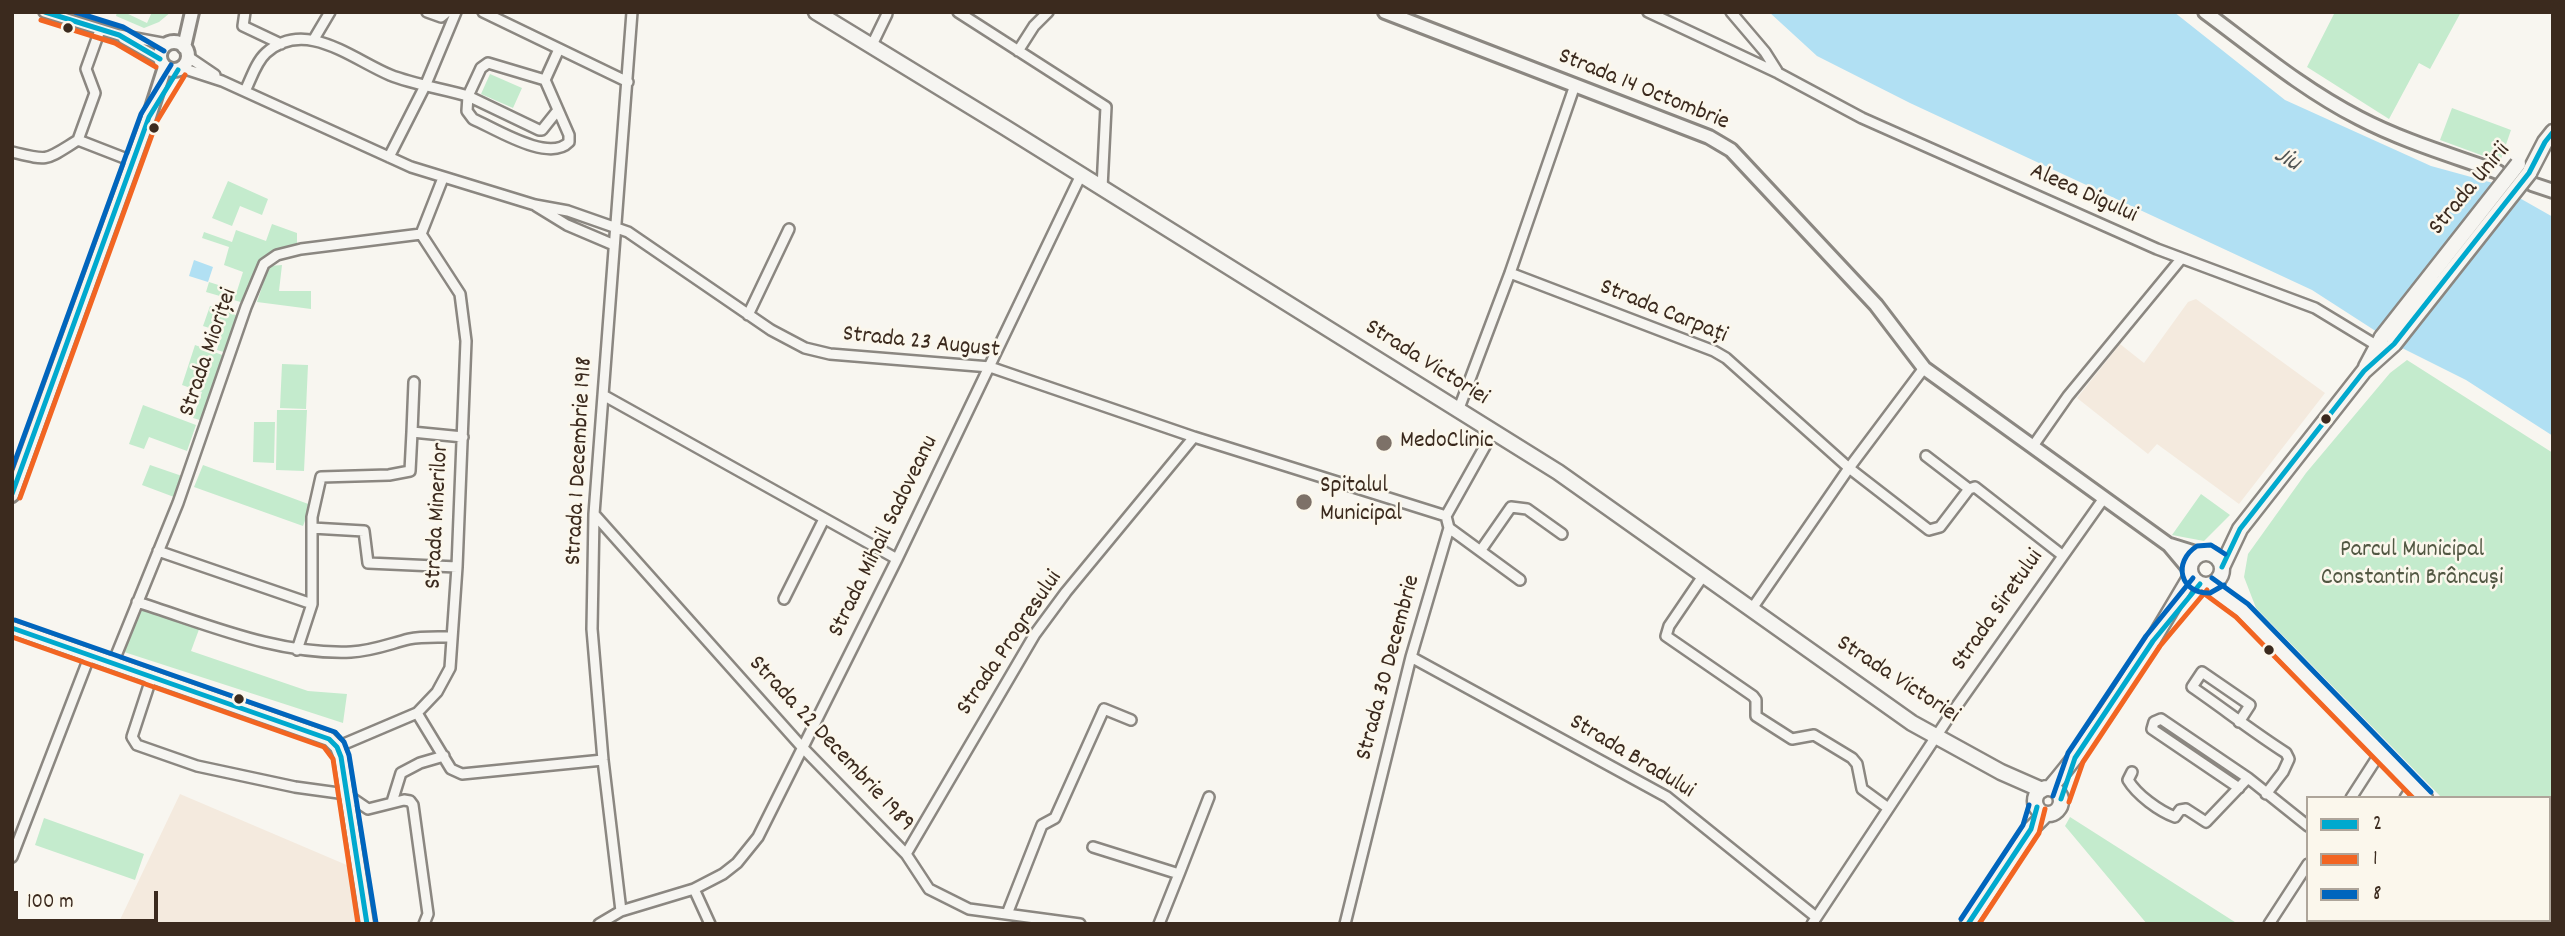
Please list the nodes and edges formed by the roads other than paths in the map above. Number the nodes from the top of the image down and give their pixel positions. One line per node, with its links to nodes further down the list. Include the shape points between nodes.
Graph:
1 (44, 12): 18 (street, Strada 23 August)
2 (191, 12): 25 (main road)
3 (245, 12): 21 (street, via 243,26)
4 (330, 12): 20 (street)
5 (427, 12): 6 (street, via 441,17)
6 (447, 12)
7 (456, 12): 29 (street)
8 (483, 12): 23 (street)
9 (632, 12): 28 (street, Strada 1 Decembrie 1918)
10 (816, 12): 22 (main road, Strada Victoriei)
11 (958, 12): 24 (street)
12 (1048, 12): 24 (street)
13 (1385, 12): 30 (main road, Strada 14 Octombrie)
14 (1648, 12): 26 (street, Aleea Digului)
15 (1731, 12): 26 (street, Aleea Digului)
16 (2205, 12): 39 (main road, via 2357,117)
17 (887, 14): 22 (street)
18 (100, 30): 19 (street, Strada 23 August); 35 (street, via 86,69 95,93)
19 (119, 35): 25 (street, Strada 23 August); 25 (street, Strada 23 August)
20 (314, 39): 21 (street); 29 (street, via 389,75)
21 (281, 44): 31 (street, via 261,59)
22 (870, 47): 41 (main road, Strada Victoriei)
23 (559, 49): 27 (street); 28 (street)
24 (1018, 51): 43 (street, via 1106,107)
25 (174, 57): 31 (street, Strada 23 August); 38 (main road)
26 (1778, 73): 50 (street, Aleea Digului, via 1862,117)
27 (545, 80): 32 (street, via 488,63); 33 (street)
28 (628, 82): 46 (street, Strada 1 Decembrie 1918)
29 (426, 84): 32 (street); 37 (street)
30 (1575, 85): 51 (street); 55 (main road, Strada 14 Octombrie, via 1709,137 1731,150 1876,305)
31 (245, 91): 37 (street, Strada 23 August)
32 (468, 96): 33 (street, via 539,130); 33 (street, via 467,111 473,119 545,150 569,142)
33 (558, 110)
34 (2549, 137): 40 (main road, Strada Unirii)
35 (78, 140): 36 (street, via 50,158); 38 (street)
36 (12, 152)
37 (389, 158): 42 (street, Strada 23 August)
38 (132, 161): 65 (main road)
39 (2498, 172)
40 (2527, 173): 44 (main road); 53 (main road, Strada Unirii, bridge)
41 (1081, 175): 43 (main road, Strada Victoriei); 54 (street, Strada Mihail Sadoveanu)
42 (443, 178): 45 (street, Strada 23 August); 48 (street)
43 (1101, 188): 58 (main road, Strada Victoriei)
44 (2553, 191)
45 (535, 205): 46 (street, Strada 23 August); 49 (street, Strada 23 August)
46 (616, 227): 49 (street, Strada 1 Decembrie 1918); 52 (street, Strada 23 August)
47 (789, 229): 52 (street)
48 (422, 234): 61 (street, Strada Minerilor, via 460,294 466,341); 78 (street, Strada Mioriței, via 301,249 264,264)
49 (614, 245): 57 (street, Strada 1 Decembrie 1918)
50 (2181, 259): 53 (street, Aleea Digului, via 2315,308); 63 (street, via 2068,396)
51 (1510, 273): 58 (street); 66 (street, Strada Carpați, via 1714,351)
52 (748, 315): 54 (street, Strada 23 August, via 815,351)
53 (2384, 342): 75 (main road, Strada Unirii)
54 (990, 367): 62 (street, Strada 23 August); 82 (street, Strada Mihail Sadoveanu)
55 (1924, 368): 63 (main road, Strada 14 Octombrie); 66 (street)
56 (414, 382): 59 (street)
57 (603, 395): 70 (street, Strada 1 Decembrie 1918); 72 (street)
58 (1458, 411): 60 (main road, Strada Victoriei)
59 (412, 432): 61 (street); 73 (street, via 410,471 321,477)
60 (1493, 432): 71 (street); 85 (main road, Strada Victoriei, via 1580,487)
61 (463, 437): 83 (street, Strada Minerilor)
62 (1194, 437): 71 (street, Strada 23 August); 124 (street, Strada Progresului, via 1035,634)
63 (2033, 446): 69 (main road, Strada 14 Octombrie)
64 (1926, 456): 67 (street)
65 (17, 466): 68 (main road)
66 (1849, 468): 67 (street, Strada Carpați, via 1929,530 1940,527); 91 (street)
67 (1969, 489): 81 (street, via 1980,489)
68 (12, 495)
69 (2104, 498): 77 (main road, Strada 14 Octombrie); 81 (street, Strada Siretului)
70 (594, 514): 105 (street, Strada 22 Decembrie 1989); 109 (street, Strada 1 Decembrie 1918, via 592,629)
71 (1446, 516): 74 (street)
72 (824, 519): 82 (street); 88 (street)
73 (313, 528): 83 (street, via 364,531 368,563); 90 (street)
74 (1449, 528): 79 (street); 97 (street, Strada 30 Decembrie)
75 (2240, 529): 80 (main road, Strada Unirii); 84 (main road, Strada Unirii)
76 (1562, 534): 79 (street, via 1527,509 1511,508)
77 (2169, 545): 80 (main road); 86 (main road)
78 (158, 551): 89 (street, Strada Mioriței); 90 (street)
79 (1481, 551): 87 (street)
80 (2204, 554): 84 (main road, via 2220,561); 86 (main road, Strada Unirii, via 2191,564)
81 (2062, 555): 103 (street, Strada Siretului)
82 (897, 559): 105 (street, Strada Mihail Sadoveanu)
83 (457, 567): 94 (street, Strada Minerilor)
84 (2222, 570): 86 (main road, Strada Unirii, via 2213,583); 92 (main road)
85 (1703, 576): 91 (main road, Strada Victoriei); 121 (street, via 1666,636 1753,696 1756,716 1785,737 1814,734 1852,758 1862,789)
86 (2197, 579): 92 (main road); 108 (main road, Strada Unirii)
87 (1520, 580)
88 (784, 599)
89 (138, 602): 95 (street); 98 (street, Strada Mioriței)
90 (312, 604): 95 (street)
91 (1751, 610): 103 (main road, Strada Victoriei)
92 (2242, 610): 106 (main road)
93 (12, 628): 96 (main road)
94 (452, 637): 95 (street, via 410,639 351,652); 100 (street, Strada Minerilor, via 445,680)
95 (297, 650)
96 (90, 655): 98 (main road); 125 (street)
97 (1411, 657): 131 (street, Strada Bradului, via 1667,797); 138 (street, Strada 30 Decembrie)
98 (113, 663): 99 (main road)
99 (152, 676): 104 (main road, via 317,733); 114 (street, via 132,737 137,745 197,766)
100 (417, 713): 104 (street, Strada Minerilor); 107 (street)
101 (1130, 720): 130 (street, via 1104,709 1055,818 1042,825)
102 (2239, 722): 102 (street, via 2192,687 2202,672 2250,705); 115 (street, via 2289,759)
103 (1936, 736): 118 (main road, Strada Victoriei); 121 (street, Strada Siretului)
104 (337, 747): 114 (main road)
105 (802, 747): 124 (street, Strada 22 Decembrie 1989); 128 (street, Strada Mihail Sadoveanu, via 758,837 730,870)
106 (2380, 753): 113 (main road); 116 (street)
107 (444, 756): 109 (street, via 452,769 462,774); 120 (street, via 401,773)
108 (2075, 758): 118 (main road, Strada Unirii); 119 (main road, Strada Unirii)
109 (603, 760): 129 (street, Strada 1 Decembrie 1918)
110 (2132, 772): 112 (street, via 2128,780 2132,787 2168,814 2175,817 2186,809 2206,822)
111 (2248, 778): 112 (street); 112 (street, via 2161,719 2154,722 2152,729); 115 (street)
112 (2239, 788)
113 (2409, 792)
114 (346, 794): 120 (street, via 368,808); 132 (main road)
115 (2266, 794): 122 (street)
116 (2352, 796)
117 (1209, 797): 127 (street)
118 (2042, 799): 119 (main road, via 2058,793); 119 (main road, Strada Unirii, via 2057,810); 139 (main road, Strada Unirii, via 2031,829)
119 (2061, 799)
120 (392, 802): 133 (street, via 404,800 413,805 428,914)
121 (1888, 808): 131 (street, Strada Siretului)
122 (2306, 824)
123 (1093, 846): 127 (street)
124 (906, 854): 130 (street, Strada 22 Decembrie 1989, via 929,889 969,909)
125 (12, 857)
126 (2306, 867): 140 (street)
127 (1179, 874): 137 (street)
128 (694, 889): 129 (street); 135 (street)
129 (621, 911): 134 (street)
130 (1007, 914): 136 (street, Strada 22 Decembrie 1989)
131 (1814, 921)
132 (367, 924)
133 (424, 924)
134 (598, 924)
135 (709, 924)
136 (1080, 924)
137 (1159, 924)
138 (1345, 924)
139 (1968, 924)
140 (2269, 924)

